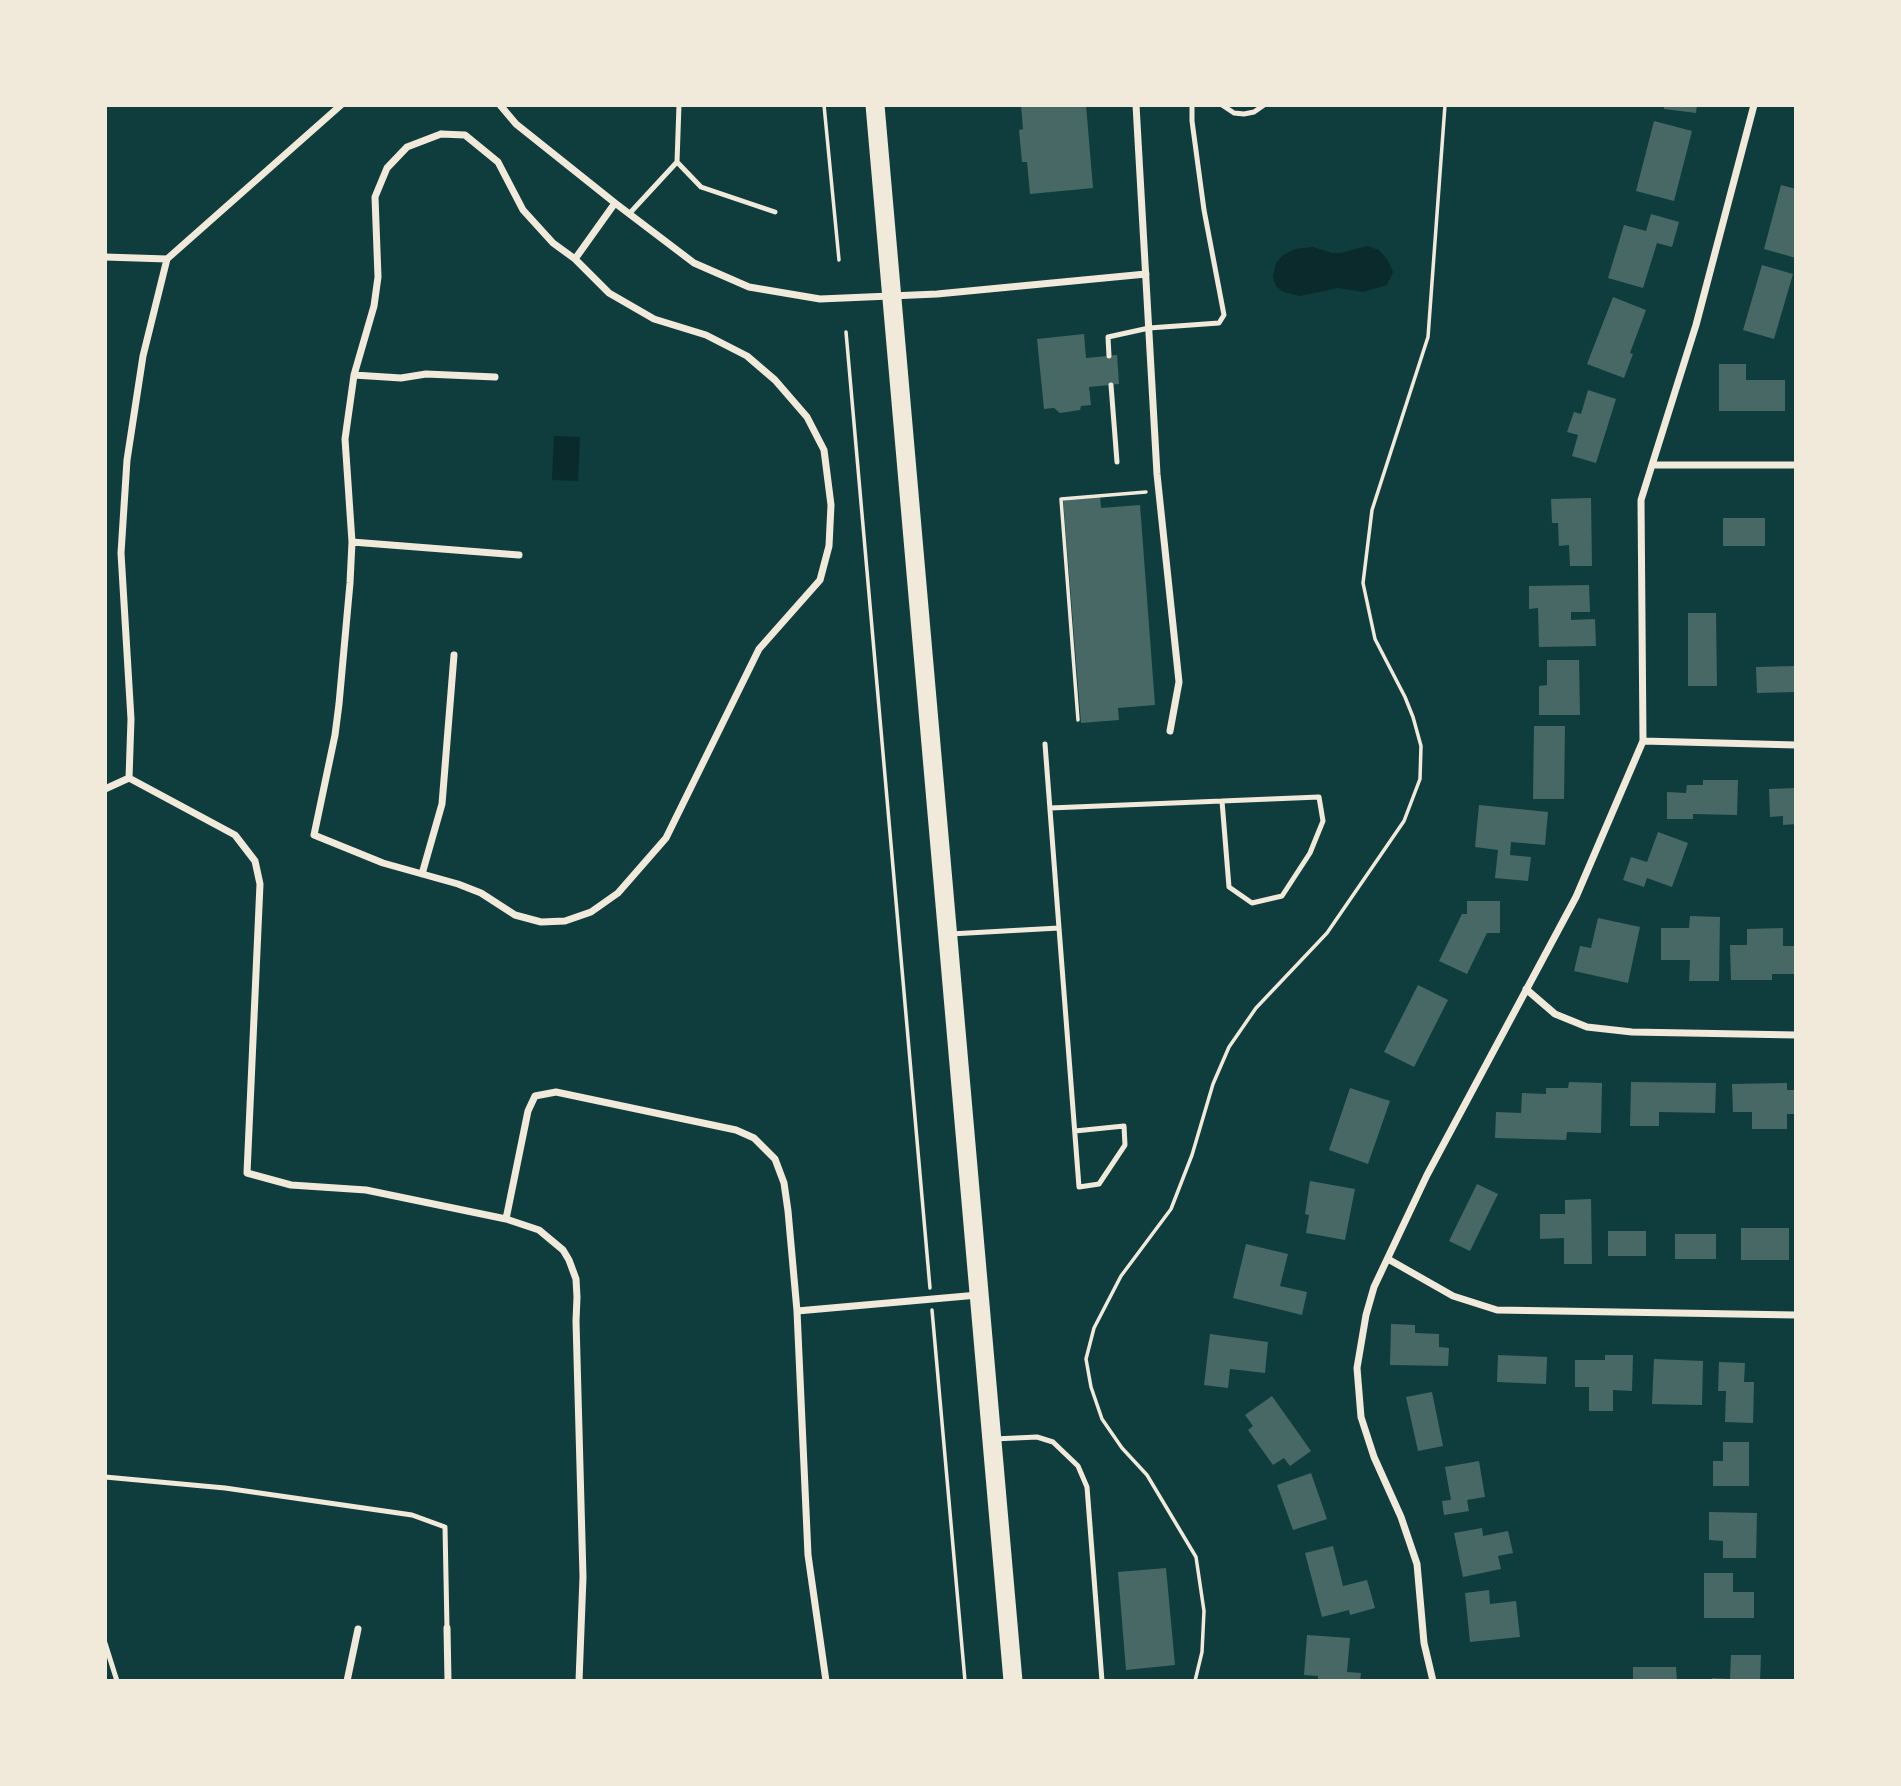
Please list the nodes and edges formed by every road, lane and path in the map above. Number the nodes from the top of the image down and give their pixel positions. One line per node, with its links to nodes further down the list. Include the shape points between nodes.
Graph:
1 (341, 105): 17 (street)
2 (500, 105): 13 (street, via 516,124)
3 (680, 105): 12 (lane)
4 (824, 105): 19 (path)
5 (875, 105): 21 (highway)
6 (1136, 105): 20 (street)
7 (1192, 105): 22 (lane, via 1204,210 1224,315 1219,323)
8 (1222, 105): 9 (lane, via 1244,114)
9 (1264, 105)
10 (1445, 105): 69 (path, via 1428,337 1372,510 1363,583 1375,639 1405,697 1421,746 1420,779 1404,821 1327,933 1256,1009 1228,1047 1171,1209 1121,1276 1094,1328 1086,1359 1102,1419 1147,1475 1196,1557 1204,1611)
11 (1754, 105): 29 (street, via 1696,325)
12 (677, 162): 14 (lane, via 701,187); 15 (lane)
13 (615, 203): 15 (street); 18 (street)
14 (775, 212)
15 (629, 214): 21 (street, via 695,263 749,287 820,299)
16 (105, 257): 17 (street)
17 (167, 259): 40 (street, via 143,356 127,460 121,553 131,719)
18 (575, 259): 25 (street, via 523,210 498,162 465,135 441,134 408,147 387,168 375,197 379,277); 44 (street, via 609,293 654,319 706,335 747,356 775,380 807,417 824,450 831,505 829,546 820,580 759,649 666,838 618,892 591,912 565,921 541,922 515,915 481,893)
19 (838, 260)
20 (1146, 274): 21 (street); 22 (street)
21 (892, 295): 46 (highway)
22 (1149, 328): 24 (lane, via 1108,337); 36 (street, via 1157,474 1179,682)
23 (846, 332): 53 (path)
24 (1109, 356)
25 (354, 375): 26 (street); 32 (street, via 345,439)
26 (495, 377)
27 (1111, 385): 28 (lane)
28 (1117, 462)
29 (1652, 465): 30 (street); 37 (street, via 1642,500)
30 (1796, 465)
31 (1148, 492): 35 (path, via 1061,499)
32 (352, 542): 33 (street); 44 (street, via 335,735 314,835)
33 (519, 555)
34 (454, 655): 44 (street, via 442,804)
35 (1078, 720)
36 (1170, 731)
37 (1643, 741): 39 (street); 47 (street, via 1576,897)
38 (1045, 744): 43 (lane)
39 (1796, 746)
40 (129, 778): 41 (street); 50 (street, via 235,835 255,861 260,884 247,1173 291,1185 366,1189)
41 (105, 789)
42 (1222, 801): 42 (lane, via 1319,797 1324,821 1310,853 1282,895 1252,902 1229,887); 43 (lane)
43 (1050, 808): 45 (lane)
44 (422, 874)
45 (1059, 928): 46 (lane); 49 (lane)
46 (947, 934): 52 (highway)
47 (1527, 989): 48 (street, via 1555,1014 1587,1027); 51 (street, via 1427,1175)
48 (1796, 1035)
49 (1075, 1131): 49 (lane, via 1079,1187 1099,1184 1125,1145 1124,1126)
50 (506, 1219): 54 (street, via 535,1096 556,1092 736,1130 754,1138 775,1159 784,1182); 64 (street, via 539,1230 563,1250 576,1279 583,1577)
51 (1388, 1259): 55 (street, via 1453,1296 1497,1310); 70 (street, via 1366,1315 1357,1368 1361,1417 1417,1564 1424,1643)
52 (979, 1295): 53 (street); 56 (highway)
53 (931, 1299): 54 (street); 66 (path)
54 (797, 1311): 65 (street, via 808,1555)
55 (1796, 1315)
56 (992, 1439): 67 (highway); 68 (lane, via 1037,1437 1053,1442 1078,1466 1087,1487)
57 (105, 1477): 58 (lane, via 225,1488 412,1515 445,1527)
58 (447, 1628): 63 (street)
59 (358, 1629): 62 (street)
60 (105, 1643): 61 (lane)
61 (117, 1681)
62 (347, 1681)
63 (448, 1681)
64 (579, 1681)
65 (825, 1681)
66 (965, 1681)
67 (1013, 1681)
68 (1102, 1681)
69 (1195, 1681)
70 (1433, 1681)

